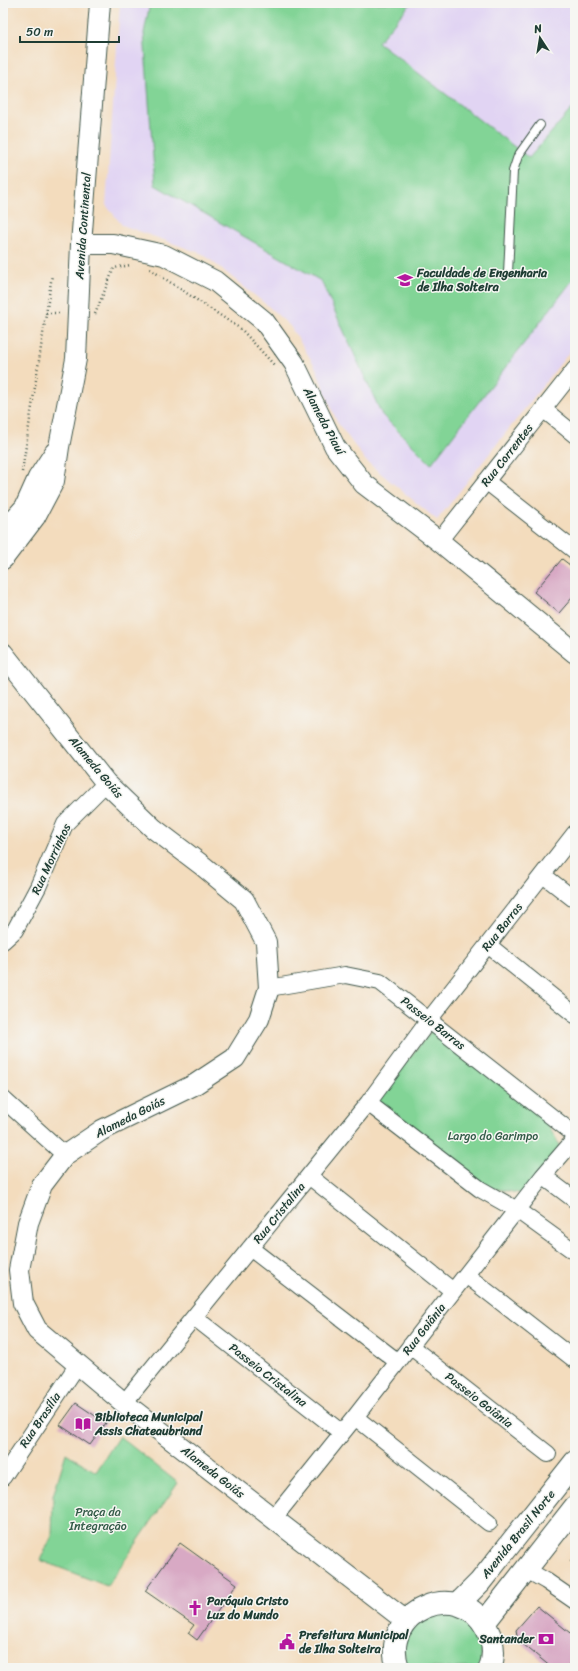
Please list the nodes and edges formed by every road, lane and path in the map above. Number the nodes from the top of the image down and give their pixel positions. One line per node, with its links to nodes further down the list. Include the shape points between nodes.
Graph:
1 (100, 3): 3 (street, Avenida Continental)
2 (540, 125): 6 (lane, via 518,156 513,171)
3 (81, 244): 9 (street, Avenida Continental); 18 (street, Alameda Piauí, via 113,244 164,255 215,281 264,320 294,363 335,446 364,484)
4 (134, 265): 9 (path, via 114,268 95,314)
5 (148, 268): 11 (path, via 241,329)
6 (508, 273)
7 (52, 274): 8 (path)
8 (46, 313): 9 (path); 15 (path)
9 (78, 313): 14 (street, Avenida Continental, via 76,360)
10 (575, 369): 12 (street, Rua Correntes)
11 (280, 372)
12 (543, 409): 13 (street); 16 (street, Rua Correntes)
13 (575, 435)
14 (58, 447): 17 (street, Avenida Continental, via 38,478 25,507); 20 (street, Avenida Continental, via 54,481 36,517)
15 (22, 473)
16 (486, 481): 18 (street, Rua Correntes); 19 (street)
17 (3, 532)
18 (438, 541): 22 (street, Alameda Piauí)
19 (575, 551)
20 (3, 559)
21 (3, 653): 23 (street, Alameda Goiás)
22 (575, 653)
23 (106, 783): 27 (street, Rua Morrinhos, via 65,824 38,887 15,930); 29 (street, Alameda Goiás, via 153,828 244,900 266,942)
24 (575, 833): 25 (street, Rua Barras)
25 (543, 874): 26 (street); 28 (street, Rua Barras)
26 (575, 900)
27 (3, 941)
28 (488, 945): 30 (street); 31 (street, Rua Barras)
29 (269, 988): 31 (street, Passeio Barras, via 345,975 380,982); 36 (street, Alameda Goiás, via 259,1020 235,1058 194,1085 102,1130)
30 (575, 1015)
31 (429, 1020): 33 (street, Rua Cristalina); 34 (street, Passeio Barras)
32 (3, 1099): 36 (street)
33 (368, 1103): 37 (street, Rua Cristalina); 40 (street, via 480,1189)
34 (575, 1135)
35 (572, 1148): 38 (street, Rua Goiânia)
36 (64, 1156): 49 (street, Alameda Goiás, via 42,1185 28,1223 19,1270 23,1303 37,1330)
37 (308, 1176): 41 (street, Rua Cristalina); 44 (street)
38 (543, 1176): 39 (street); 40 (street, Rua Goiânia)
39 (575, 1200)
40 (517, 1210): 42 (street); 43 (street, Rua Goiânia)
41 (250, 1248): 45 (street, Rua Cristalina); 48 (street)
42 (575, 1252)
43 (466, 1275): 44 (street, Rua Goiânia); 47 (street)
44 (453, 1291): 46 (street, Rua Goiânia)
45 (194, 1317): 50 (street, Rua Cristalina); 52 (street, Passeio Cristalina)
46 (410, 1346): 48 (street, Rua Goiânia); 53 (street, Passeio Goiânia)
47 (575, 1360)
48 (398, 1362): 51 (street, Rua Goiânia)
49 (78, 1364): 50 (street, Alameda Goiás); 55 (street, Rua Brasília)
50 (124, 1403): 57 (street, Alameda Goiás)
51 (355, 1417): 52 (street, Rua Goiânia); 58 (street)
52 (342, 1433): 57 (street, Rua Goiânia)
53 (548, 1454)
54 (575, 1462): 61 (main road, Avenida Brasil Norte, via 480,1582)
55 (3, 1477)
56 (575, 1506): 59 (main road)
57 (273, 1519): 62 (street, Alameda Goiás)
58 (489, 1523)
59 (525, 1569): 60 (street, via 546,1580); 63 (main road)
60 (575, 1601)
61 (458, 1604): 62 (main road, via 444,1602 429,1605 416,1611); 63 (main road, via 473,1611)
62 (406, 1621): 64 (main road, via 398,1633 395,1647)
63 (484, 1623): 65 (main road, via 491,1636 493,1651)
64 (398, 1668)
65 (490, 1668)

